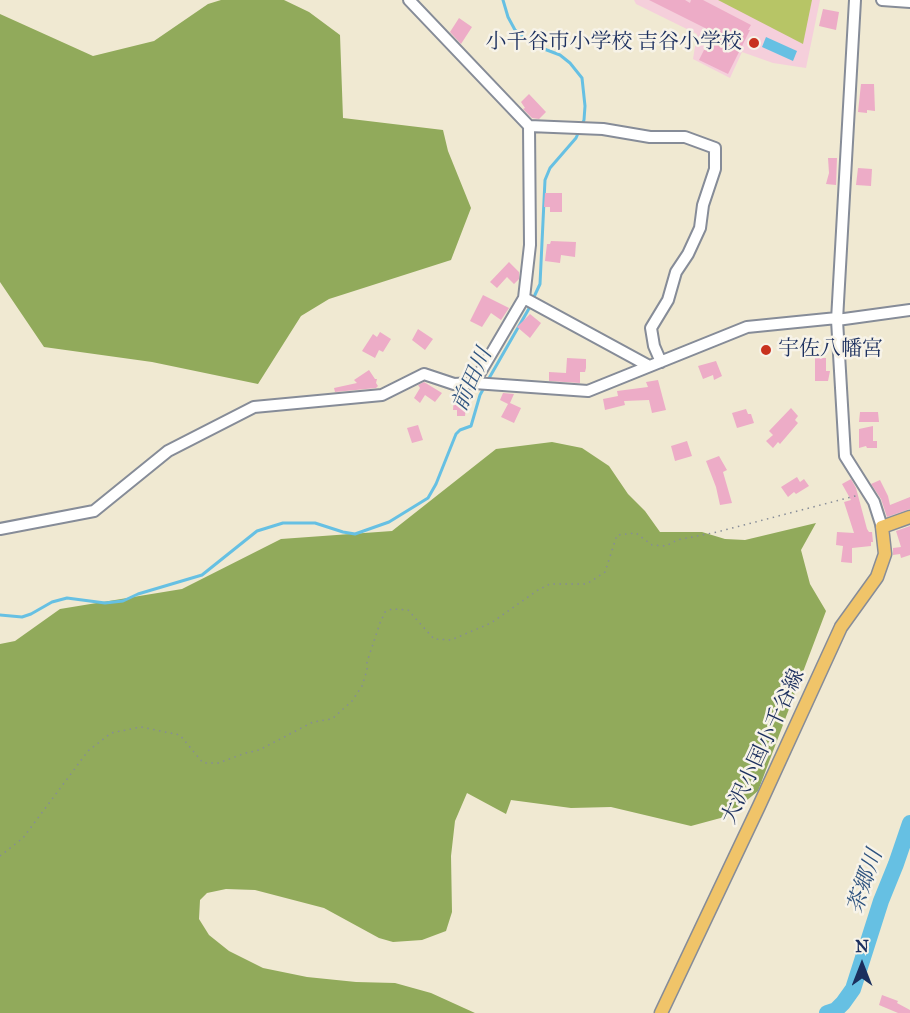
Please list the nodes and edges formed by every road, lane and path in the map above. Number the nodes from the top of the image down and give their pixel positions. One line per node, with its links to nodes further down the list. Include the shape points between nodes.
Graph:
1 (409, 0): 5 (street)
2 (855, 0): 8 (street)
3 (882, 0): 4 (street)
4 (910, 2)
5 (530, 126): 6 (street, via 530,245); 9 (street, via 685,137 715,148 715,170 700,228 651,328)
6 (524, 298): 10 (street); 11 (street)
7 (910, 310): 8 (street)
8 (837, 319): 9 (street, via 747,327); 12 (street, via 845,456)
9 (661, 362): 10 (street)
10 (649, 366): 11 (street, via 588,391)
11 (474, 383): 15 (street, via 454,384 424,374 382,395 254,407 168,451 94,511)
12 (868, 493): 14 (street); 16 (path, via 676,540 666,546 652,545 636,533 617,535 605,572 593,580 585,584 550,584 491,623 451,640 434,639 408,610 392,609 385,612 380,623 362,686 332,719 313,722 259,750 218,764 203,764 180,735 141,727 111,733 88,751 23,838)
13 (910, 517): 14 (main road)
14 (882, 527): 17 (main road, 大沢小国小千谷線, via 885,554 877,577 841,627)
15 (0, 529)
16 (0, 856)
17 (661, 1013)

